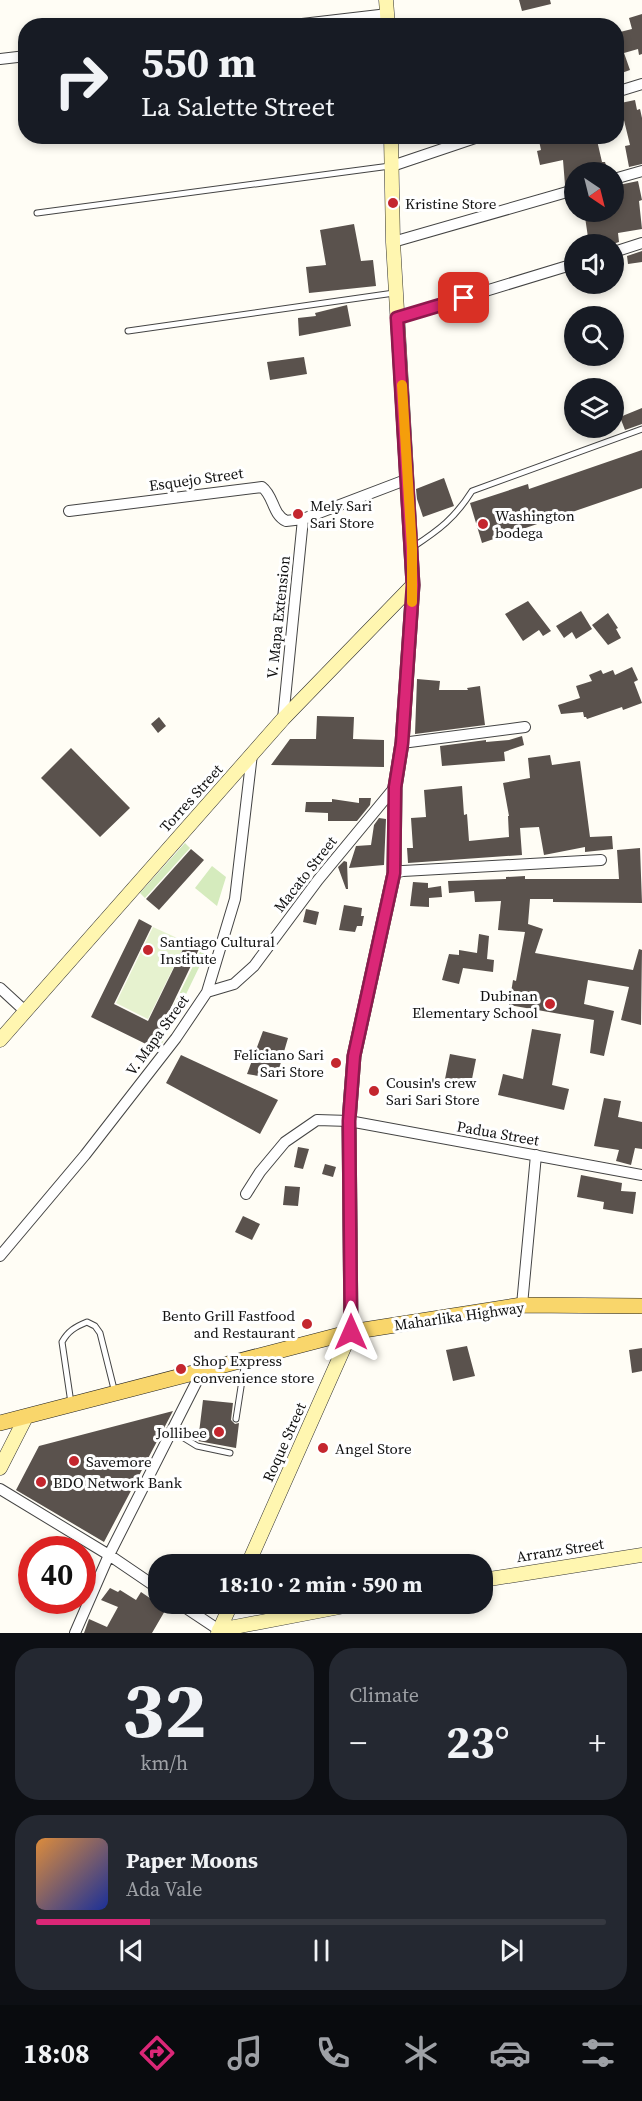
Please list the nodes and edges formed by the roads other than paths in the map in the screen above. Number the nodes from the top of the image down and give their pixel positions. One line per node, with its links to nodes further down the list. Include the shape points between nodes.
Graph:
1 (387, 13): 2 (street)
2 (348, 18)
3 (18, 57): 4 (street)
4 (0, 58)
5 (642, 84): 6 (street)
6 (624, 90)
7 (391, 144): 9 (street)
8 (457, 144): 9 (street)
9 (392, 166): 13 (lane); 14 (street)
10 (642, 171): 11 (street)
11 (624, 176)
12 (564, 193): 14 (street)
13 (37, 213)
14 (393, 242): 18 (street)
15 (642, 243): 16 (street)
16 (624, 249)
17 (564, 267): 19 (street)
18 (396, 292): 19 (street); 20 (lane)
19 (397, 318): 22 (street)
20 (128, 331)
21 (642, 429): 25 (lane, via 472,492 456,514)
22 (408, 479): 24 (street); 25 (street)
23 (69, 512): 24 (street, Esquejo Street, via 262,487 283,520)
24 (303, 519): 27 (street, V. Mapa Extension)
25 (412, 548): 26 (street)
26 (413, 585): 27 (street, Torres Street); 29 (street)
27 (283, 718): 30 (street, Torres Street)
28 (525, 727): 29 (street)
29 (402, 743): 31 (street)
30 (252, 754): 35 (street, V. Mapa Street, via 235,899); 36 (street, Torres Street)
31 (395, 787): 33 (street); 35 (street, Macato Street, via 254,966 234,984)
32 (601, 860): 33 (street)
33 (394, 873): 38 (street, via 354,1056)
34 (0, 988): 36 (street)
35 (207, 992): 42 (street, V. Mapa Street, via 85,1155)
36 (25, 1011): 37 (street, Torres Street)
37 (0, 1040)
38 (349, 1121): 39 (street, Padua Street); 41 (street, Padua Street, via 317,1120 285,1142); 45 (street)
39 (536, 1155): 40 (street, Padua Street); 43 (street)
40 (642, 1175)
41 (246, 1194)
42 (0, 1256)
43 (522, 1305): 44 (main road, Maharlika Highway); 45 (main road, Maharlika Highway)
44 (642, 1306)
45 (351, 1332): 46 (main road, Maharlika Highway); 57 (street, Roque Street)
46 (245, 1359): 47 (main road, Maharlika Highway); 51 (lane)
47 (202, 1371): 48 (main road, Maharlika Highway); 53 (street)
48 (116, 1394): 49 (main road, Maharlika Highway); 49 (lane, via 100,1333 87,1322 66,1334 62,1342)
49 (72, 1406): 50 (main road, Maharlika Highway)
50 (26, 1417): 52 (main road, Maharlika Highway); 55 (street)
51 (236, 1419)
52 (0, 1423)
53 (171, 1430): 54 (lane, via 197,1446); 58 (street)
54 (230, 1453)
55 (0, 1468)
56 (0, 1489): 58 (street)
57 (252, 1554)
58 (109, 1555): 61 (street); 66 (street)
59 (642, 1555): 60 (street, Arranz Street)
60 (493, 1578)
61 (148, 1582)
62 (194, 1614): 65 (street)
63 (226, 1614): 65 (street)
64 (306, 1614): 65 (street)
65 (218, 1632)
66 (75, 1633)

